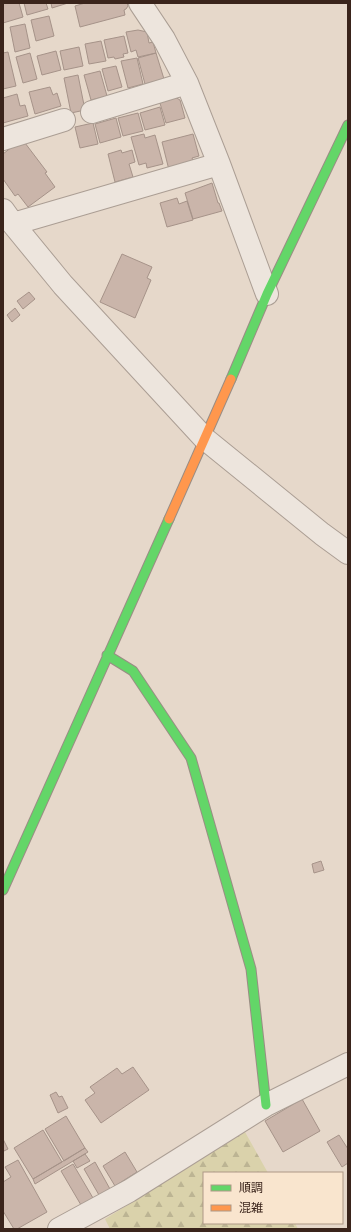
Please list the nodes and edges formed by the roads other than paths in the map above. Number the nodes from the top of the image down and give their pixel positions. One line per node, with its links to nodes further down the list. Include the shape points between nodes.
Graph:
1 (140, 3): 2 (street, via 164,39)
2 (187, 83): 3 (street); 7 (street)
3 (92, 112)
4 (64, 120): 6 (street)
5 (348, 125): 9 (street)
6 (3, 139)
7 (219, 164): 8 (street); 9 (street)
8 (8, 217): 10 (street, via 63,285)
9 (266, 294): 10 (street)
10 (205, 439): 11 (street); 12 (street)
11 (348, 553)
12 (107, 655): 13 (street); 15 (street, via 133,671 190,758 251,969)
13 (3, 890)
14 (348, 1064): 15 (street)
15 (266, 1105): 16 (street, via 129,1191)
16 (59, 1229)

